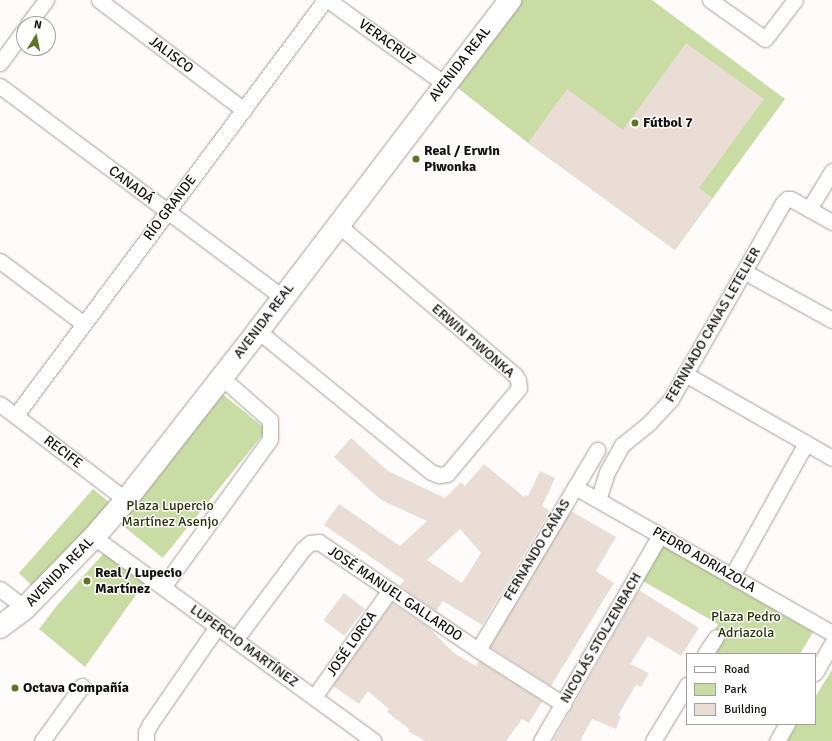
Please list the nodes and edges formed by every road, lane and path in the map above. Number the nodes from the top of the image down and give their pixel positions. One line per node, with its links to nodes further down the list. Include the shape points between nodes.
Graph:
1 (46, 0): 8 (street)
2 (99, 0): 13 (street, JALISCO)
3 (324, 0): 13 (street, RÍO GRANDE)
4 (328, 0): 11 (street, VERACRUZ)
5 (510, 0): 11 (main road, AVENIDA REAL)
6 (795, 0): 7 (street, via 765,39)
7 (712, 1)
8 (34, 16)
9 (16, 41): 10 (street)
10 (0, 63)
11 (445, 84): 18 (main road, AVENIDA REAL)
12 (0, 86): 16 (street, CANADÁ)
13 (244, 110): 16 (street, RÍO GRANDE)
14 (832, 171): 15 (street)
15 (809, 209): 17 (street); 20 (street, FERNNADO CANAS LETELIER, via 786,199)
16 (167, 211): 21 (street, CANADÁ); 23 (street, RÍO GRANDE)
17 (832, 222)
18 (337, 224): 21 (main road, AVENIDA REAL); 24 (street, ERWIN PIWONKA, via 515,375 519,388 447,474 439,475 431,472)
19 (0, 261): 23 (street)
20 (745, 272): 22 (street); 25 (street, FERNNADO CANAS LETELIER)
21 (282, 297): 24 (main road, AVENIDA REAL)
22 (832, 320)
23 (84, 324): 28 (street, RÍO GRANDE)
24 (258, 331): 26 (main road, AVENIDA REAL)
25 (685, 374): 29 (street); 34 (street, FERNNADO CANAS LETELIER, via 671,399 660,412 622,445 607,472)
26 (221, 377): 33 (main road, AVENIDA REAL); 38 (street, via 270,420 270,439)
27 (0, 404): 28 (street, RECIFE)
28 (16, 415): 33 (street, RECIFE)
29 (806, 443): 31 (street); 37 (street)
30 (597, 450): 32 (street, FERNANDO CAÑAS)
31 (832, 458)
32 (575, 487): 34 (street, PEDRO ADRIAZOLA); 48 (street, FERNANDO CAÑAS)
33 (126, 500): 36 (main road, AVENIDA REAL)
34 (598, 500): 35 (street, PEDRO ADRIAZOLA)
35 (660, 535): 37 (street, PEDRO ADRIAZOLA); 54 (street, NICOLÁS STOLZENBACH)
36 (94, 537): 38 (street, LUPERCIO MARTÍNEZ); 41 (main road, AVENIDA REAL)
37 (732, 576): 44 (street, PEDRO ADRIAZOLA)
38 (163, 587): 43 (street, LUPERCIO MARTÍNEZ)
39 (0, 589): 41 (street)
40 (390, 590): 46 (street, JOSÉ MANUEL GALLARDO, via 319,542 310,543); 48 (street, JOSÉ MANUEL GALLARDO); 53 (street, JOSÉ LORCA)
41 (25, 608): 42 (main road, AVENIDA REAL)
42 (0, 626)
43 (217, 627): 46 (street, LUPERCIO MARTÍNEZ); 57 (street, via 150,724 146,732)
44 (832, 633)
45 (716, 637): 49 (street)
46 (235, 640): 53 (street, LUPERCIO MARTÍNEZ)
47 (832, 643): 50 (street)
48 (478, 650): 54 (street, JOSÉ MANUEL GALLARDO)
49 (706, 653)
50 (816, 671)
51 (82, 686): 56 (street)
52 (686, 687): 60 (street)
53 (314, 697): 58 (street, LUPERCIO MARTÍNEZ)
54 (562, 704): 59 (street, NICOLÁS STOLZENBACH)
55 (786, 725): 61 (street)
56 (42, 741)
57 (146, 741)
58 (374, 741)
59 (541, 741)
60 (654, 741)
61 (777, 741)

